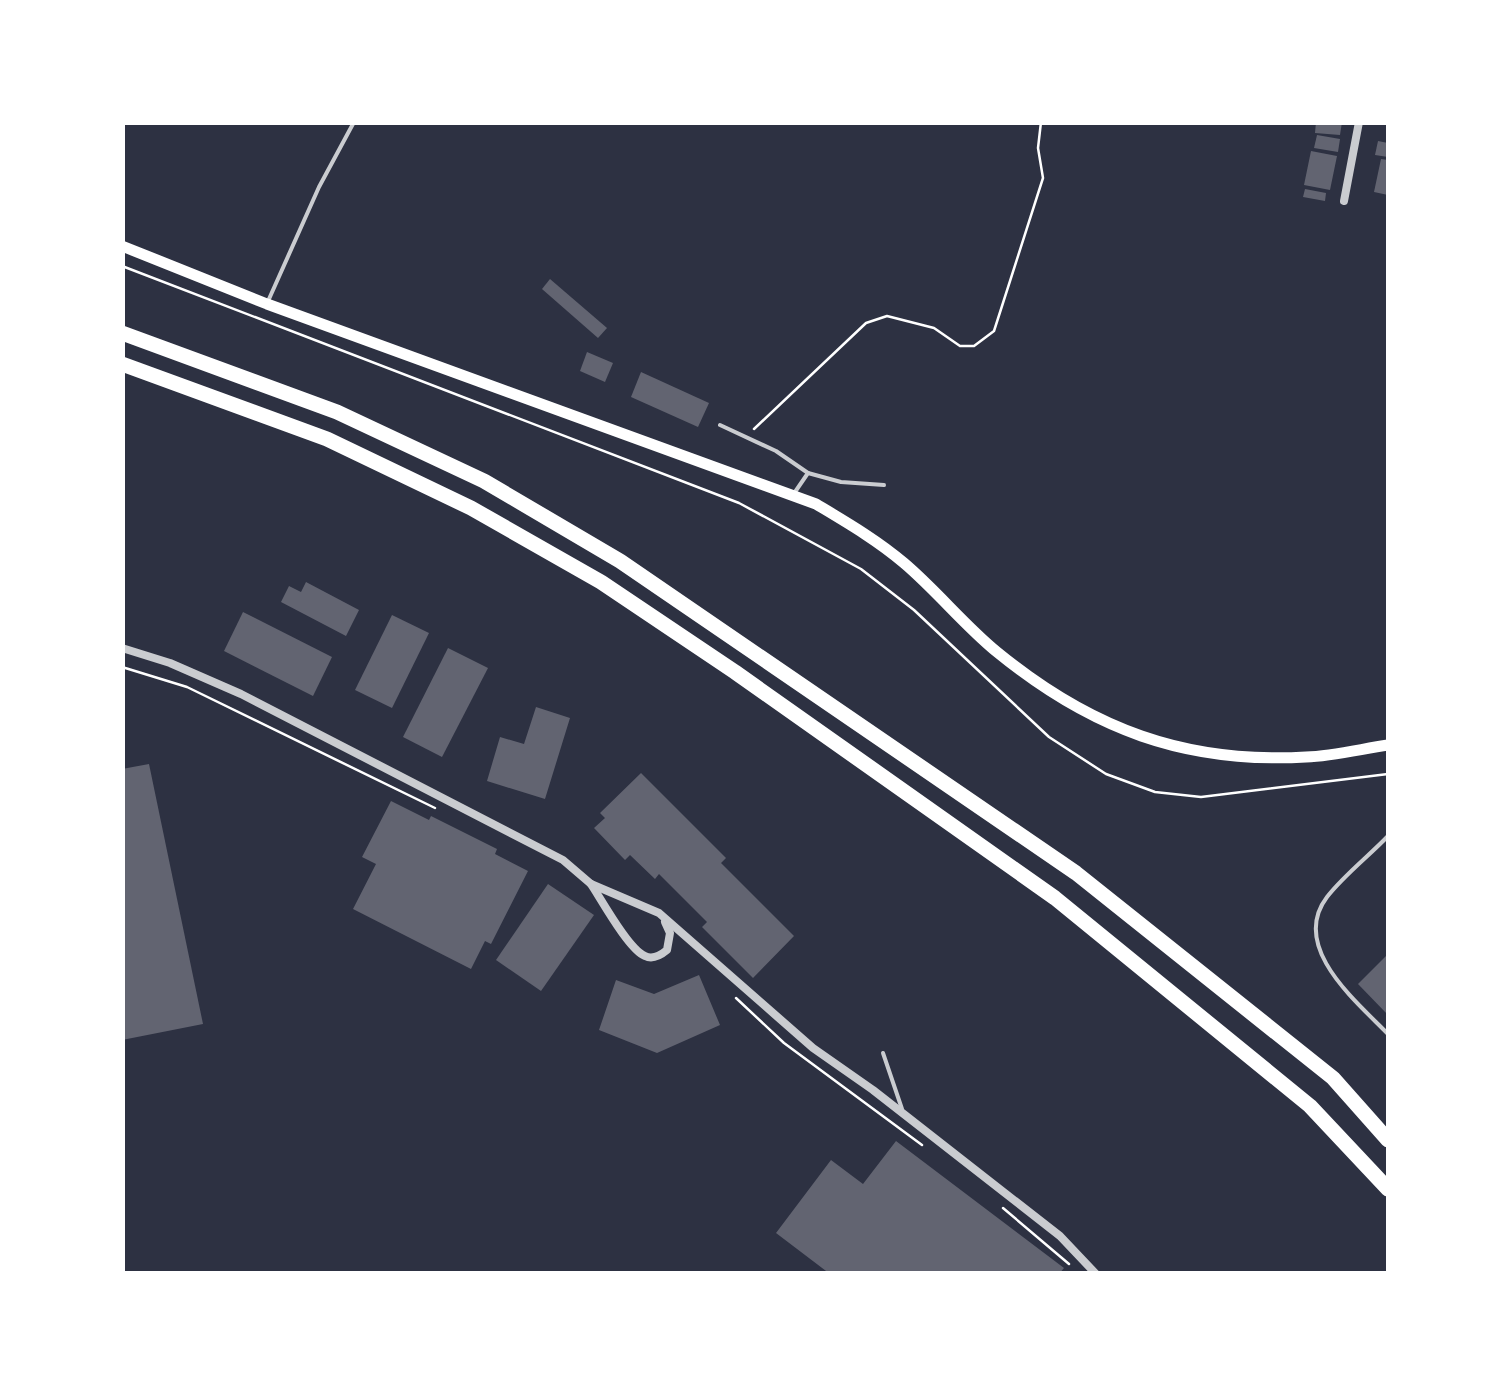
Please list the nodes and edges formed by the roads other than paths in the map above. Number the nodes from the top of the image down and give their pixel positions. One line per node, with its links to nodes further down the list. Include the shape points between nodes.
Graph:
1 (354, 122): 5 (lane)
2 (1359, 122): 3 (street)
3 (1344, 201)
4 (122, 246): 5 (main road)
5 (267, 304): 11 (main road)
6 (122, 334): 20 (highway, via 354,419 484,480 620,561 1076,873 1333,1078)
7 (122, 364): 21 (highway, via 327,440 471,508 601,582 1056,898 1310,1106)
8 (720, 425): 9 (lane)
9 (808, 473): 10 (lane); 11 (lane)
10 (884, 485)
11 (794, 494): 13 (main road, via 890,552 997,652 1130,735 1240,758)
12 (122, 648): 15 (street, via 241,694 431,789 563,860)
13 (1388, 745)
14 (1388, 837): 17 (lane, via 1325,899 1316,943 1344,988)
15 (591, 884): 16 (street); 16 (street, via 645,957 663,954 670,943)
16 (659, 913): 19 (street, via 813,1048)
17 (1388, 1034)
18 (883, 1053): 19 (lane)
19 (903, 1114): 22 (street, via 1060,1236)
20 (1388, 1140)
21 (1388, 1190)
22 (1096, 1274)

